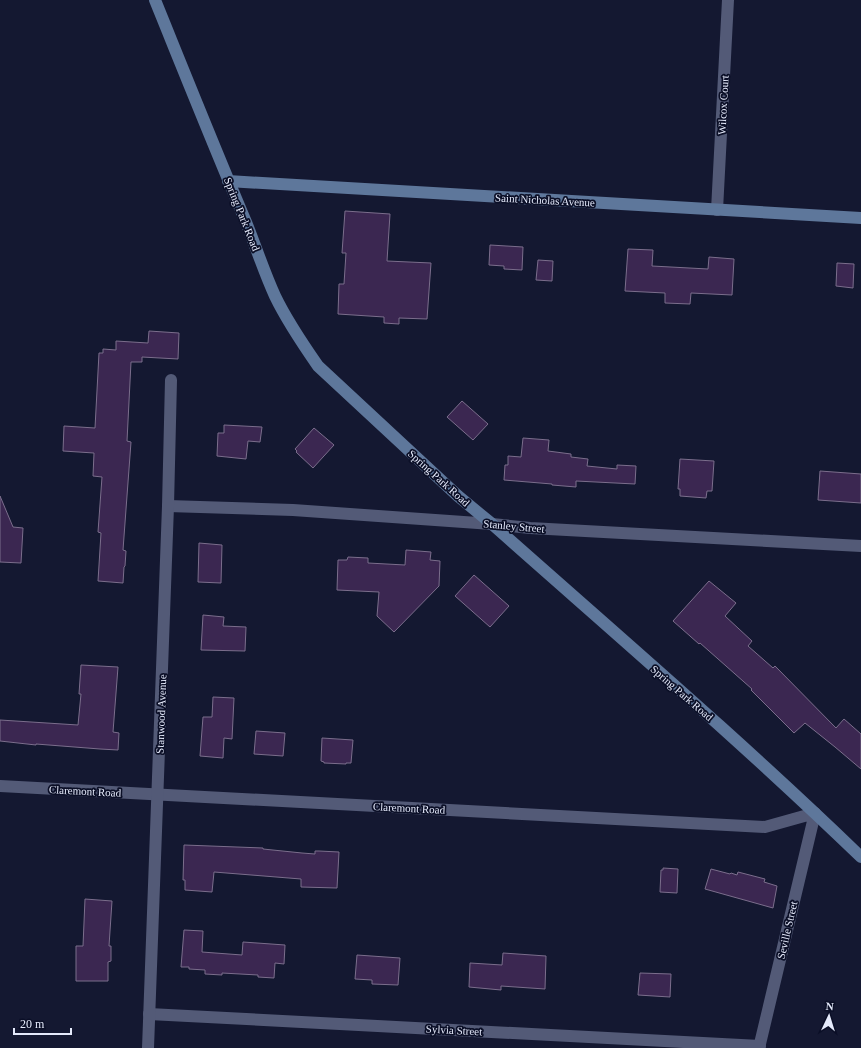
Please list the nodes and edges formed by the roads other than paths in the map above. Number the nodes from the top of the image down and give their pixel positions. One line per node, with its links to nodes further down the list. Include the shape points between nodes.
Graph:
1 (155, 0): 3 (main road, Spring Park Road)
2 (728, 0): 4 (street, Wilcox Court)
3 (228, 181): 4 (main road, Saint Nicholas Avenue); 8 (main road, Spring Park Road, via 274,294 300,341 318,366 458,496)
4 (717, 210): 5 (main road, Saint Nicholas Avenue)
5 (861, 218)
6 (171, 380): 7 (street, Stanwood Avenue)
7 (168, 506): 8 (street, Stanley Street, via 293,510); 11 (street, Stanwood Avenue)
8 (492, 524): 9 (street, Stanley Street); 12 (main road, Spring Park Road)
9 (861, 546)
10 (0, 786): 11 (street, Claremont Road)
11 (158, 795): 12 (street, Claremont Road, via 765,827); 14 (street, Stanwood Avenue)
12 (815, 813): 13 (main road, Spring Park Road); 15 (street, Seville Street)
13 (861, 857)
14 (149, 1014): 15 (street, Sylvia Street); 16 (street, Stanwood Avenue)
15 (760, 1047)
16 (148, 1048)

